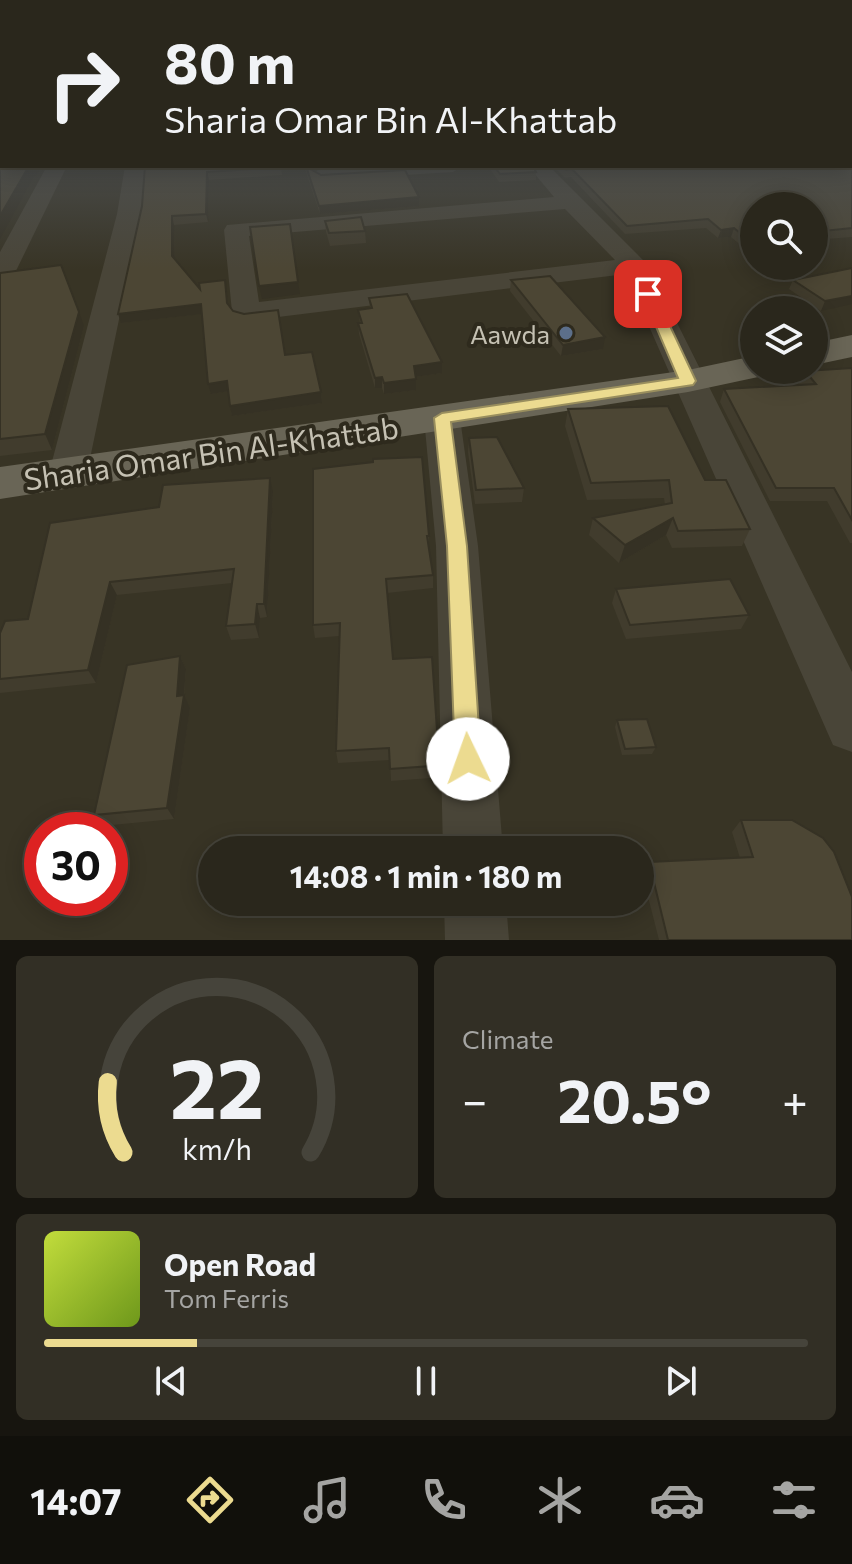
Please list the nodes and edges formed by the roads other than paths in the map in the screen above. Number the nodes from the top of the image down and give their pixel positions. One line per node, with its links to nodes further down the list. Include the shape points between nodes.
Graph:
1 (49, 181): 6 (street)
2 (133, 181): 12 (street)
3 (552, 181): 4 (street)
4 (571, 202): 5 (street); 5 (street, via 236,230 246,312)
5 (635, 265): 10 (street)
6 (0, 277)
7 (852, 346): 8 (main road)
8 (828, 351)
9 (740, 370): 10 (main road, Sharia Omar Bin Al-Khattab)
10 (688, 381): 11 (main road, Sharia Omar Bin Al-Khattab); 14 (street)
11 (442, 418): 12 (main road, Sharia Omar Bin Al-Khattab); 15 (street, via 457,546)
12 (68, 473): 13 (main road, Sharia Omar Bin Al-Khattab)
13 (0, 483)
14 (852, 727)
15 (472, 836)
16 (476, 916): 17 (street)
17 (477, 940)

